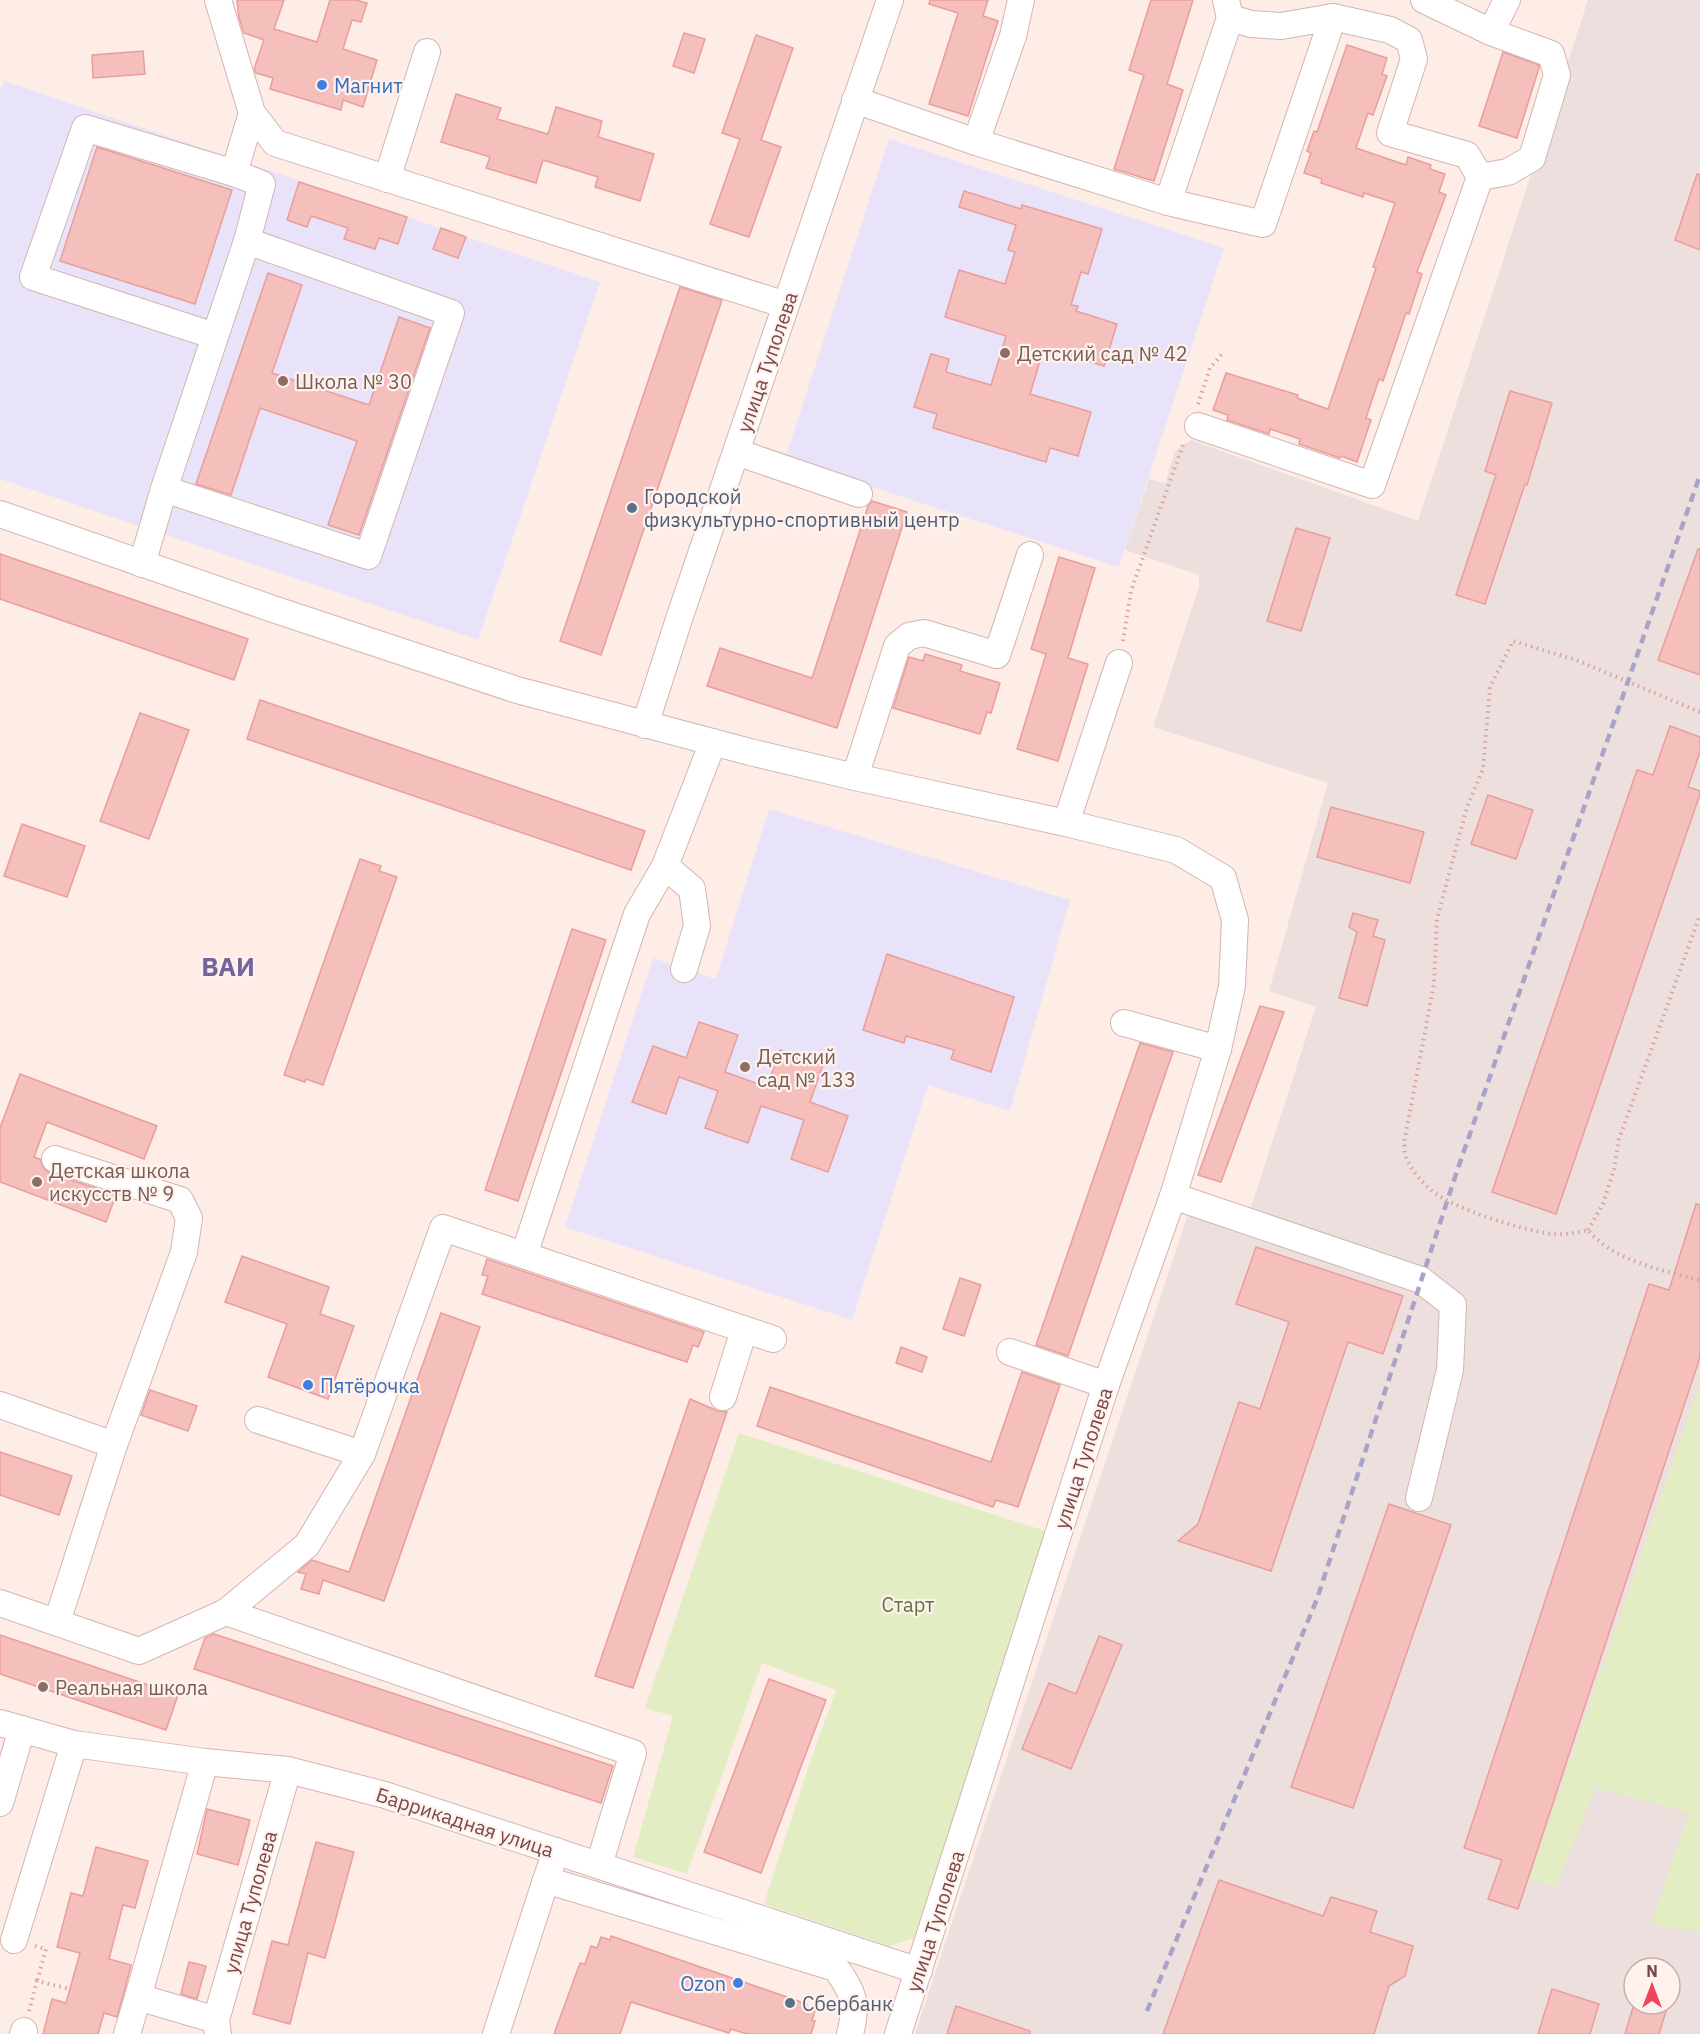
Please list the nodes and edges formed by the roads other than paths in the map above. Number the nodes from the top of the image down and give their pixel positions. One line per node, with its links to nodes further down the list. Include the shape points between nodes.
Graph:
1 (218, 0): 11 (street)
2 (890, 0): 10 (street, улица Туполева)
3 (1021, 0): 12 (street)
4 (1424, 0): 8 (street)
5 (1508, 0): 8 (street)
6 (1228, 9): 7 (street, via 1251,24 1281,26); 16 (street)
7 (1332, 17): 14 (street, via 1390,30 1409,40 1414,59 1390,133 1467,155); 16 (street, via 1263,224)
8 (1491, 32): 14 (street, via 1551,54 1557,75 1532,158 1508,172)
9 (427, 52): 15 (street)
10 (855, 100): 12 (street); 18 (street, улица Туполева)
11 (252, 113): 13 (street); 15 (street, via 275,143)
12 (976, 142): 16 (street)
13 (234, 173): 17 (street, via 262,184); 19 (street, via 85,128 33,277)
14 (1480, 177): 20 (street, via 1372,484)
15 (387, 179): 18 (street)
16 (1168, 202)
17 (247, 241): 19 (street); 22 (street, via 451,313 368,556)
18 (786, 305): 21 (street, улица Туполева)
19 (215, 336): 22 (street)
20 (1193, 425)
21 (736, 452): 23 (street); 28 (street, улица Туполева)
22 (164, 489): 26 (street)
23 (860, 494)
24 (0, 514): 26 (street)
25 (1030, 555): 30 (street, via 998,655 924,633 909,636 897,646)
26 (142, 564): 28 (street, via 517,690)
27 (1119, 663): 31 (street)
28 (645, 725): 29 (street)
29 (713, 742): 30 (street); 32 (street)
30 (855, 777): 31 (street)
31 (1066, 823): 35 (street, улица Туполева, via 1176,850 1223,878 1235,920 1233,986)
32 (665, 866): 33 (street, via 692,889 697,926); 38 (street, via 637,914)
33 (684, 969)
34 (1124, 1023): 35 (street)
35 (1218, 1049): 37 (street, улица Туполева)
36 (55, 1158): 46 (street, via 180,1200 189,1218 184,1252)
37 (1173, 1196): 42 (street, улица Туполева); 48 (street, via 1421,1281 1453,1305 1450,1370)
38 (524, 1255): 39 (street); 47 (street, via 443,1228)
39 (744, 1330): 40 (street); 43 (street)
40 (773, 1339)
41 (1010, 1352): 42 (street)
42 (1106, 1386): 61 (street, улица Туполева)
43 (723, 1397)
44 (0, 1405): 46 (street)
45 (258, 1420): 47 (street)
46 (114, 1445): 51 (street)
47 (362, 1454): 50 (street, via 307,1545)
48 (1419, 1498)
49 (0, 1604): 51 (street)
50 (226, 1612): 51 (street, via 139,1651); 58 (street, via 633,1754)
51 (57, 1623)
52 (11, 1726): 53 (street, Баррикадная улица); 56 (street)
53 (74, 1744): 54 (street, Баррикадная улица); 60 (street)
54 (205, 1762): 55 (street, Баррикадная улица); 62 (street)
55 (288, 1770): 57 (street, Баррикадная улица, via 385,1795); 63 (street, улица Туполева)
56 (0, 1803)
57 (556, 1851): 58 (street, Баррикадная улица); 59 (street)
58 (599, 1865): 61 (street, Баррикадная улица)
59 (546, 1880): 65 (street); 66 (street, via 836,1968 851,1990 855,2014)
60 (14, 1940)
61 (919, 1971): 67 (street, улица Туполева)
62 (138, 1997): 63 (street); 64 (street)
63 (217, 2027)
64 (127, 2034)
65 (496, 2034)
66 (850, 2034)
67 (898, 2034)

